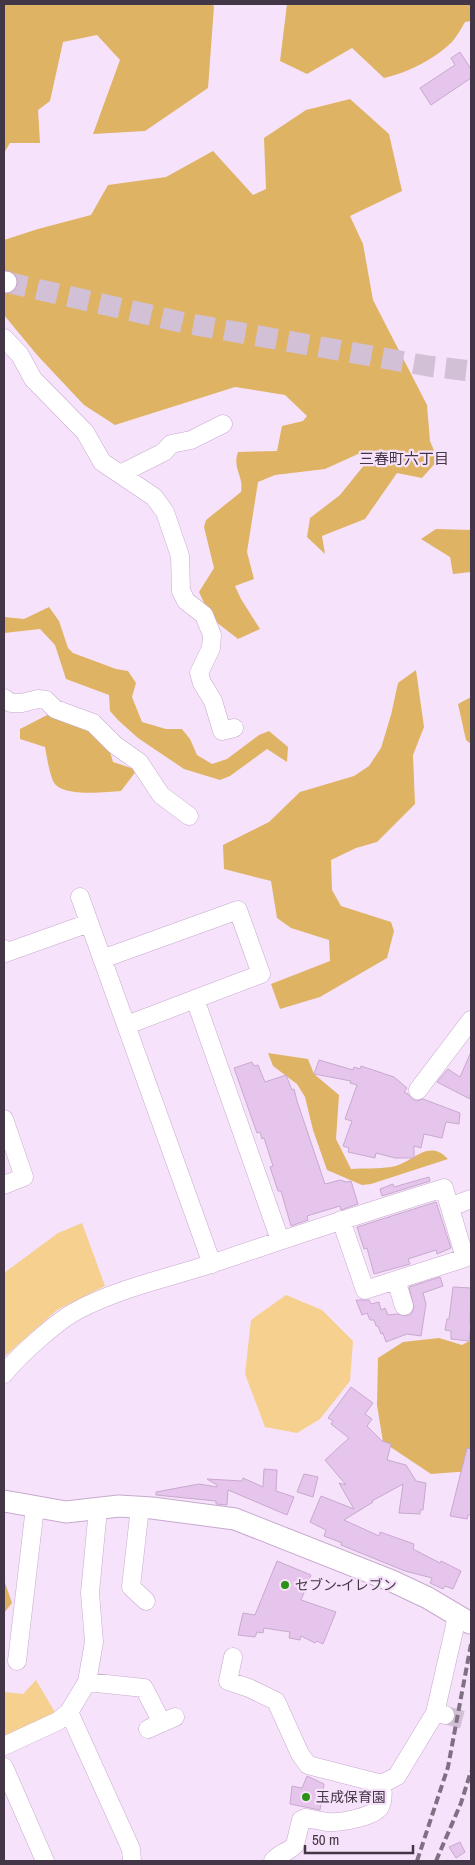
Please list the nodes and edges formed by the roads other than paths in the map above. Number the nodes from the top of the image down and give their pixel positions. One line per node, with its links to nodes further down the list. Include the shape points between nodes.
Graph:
1 (4, 338): 3 (street, via 20,355 33,379 85,432 102,462)
2 (224, 424): 3 (street, via 191,440 171,444 164,452)
3 (120, 474): 5 (street, via 154,497 164,512 180,556 181,591 186,601 204,615 212,635 211,648 199,673 202,683 213,701 222,731)
4 (4, 698): 6 (street, via 12,703 46,700 55,709 93,724 139,762 161,795)
5 (234, 728)
6 (189, 816)
7 (80, 897): 8 (street)
8 (89, 923): 9 (street, via 5,953); 10 (street)
9 (4, 948)
10 (102, 959): 11 (street, via 238,910 261,974); 12 (street)
11 (195, 999): 12 (street); 20 (street)
12 (127, 1025): 21 (street)
13 (468, 1032): 14 (street)
14 (418, 1090)
15 (4, 1119): 16 (street, via 24,1177)
16 (4, 1185)
17 (471, 1200): 18 (street)
18 (450, 1207): 19 (street, via 444,1188); 22 (street, via 465,1258)
19 (341, 1220): 20 (street); 22 (street, via 365,1290)
20 (280, 1240): 21 (street)
21 (212, 1264): 24 (street, via 112,1294 76,1311)
22 (396, 1280): 23 (street)
23 (404, 1306)
24 (6, 1368)
25 (6, 1500): 26 (street)
26 (35, 1507): 28 (street, via 66,1512); 32 (street)
27 (140, 1507): 28 (street); 29 (street, via 131,1587); 30 (street, via 235,1519 392,1581)
28 (98, 1509): 33 (street, via 90,1593 94,1642)
29 (146, 1601)
30 (463, 1618): 38 (street, via 455,1626 440,1714 397,1776)
31 (233, 1657): 38 (street, via 228,1681 276,1701 308,1765)
32 (17, 1661)
33 (87, 1682): 34 (street); 35 (street, via 144,1688)
34 (69, 1712): 36 (street, via 58,1721); 40 (street, via 130,1849)
35 (162, 1723)
36 (4, 1746)
37 (4, 1767): 39 (street)
38 (382, 1784): 41 (street, via 383,1799 375,1813 330,1822 304,1818 295,1845)
39 (45, 1861)
40 (132, 1861)
41 (273, 1861)

